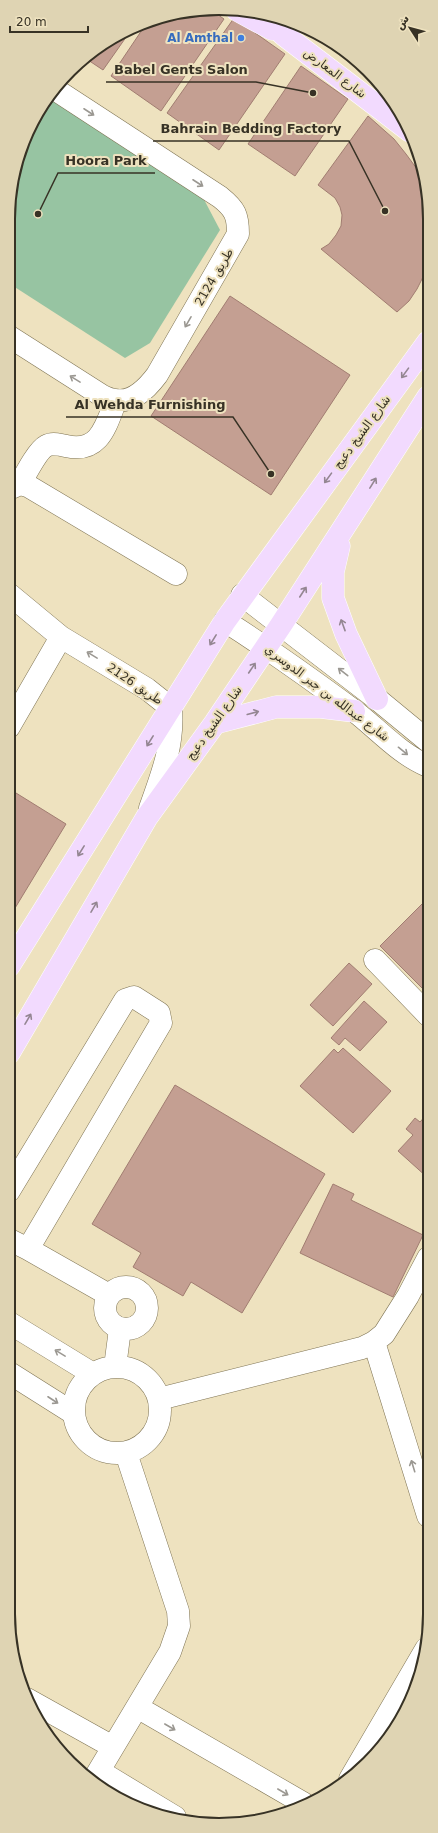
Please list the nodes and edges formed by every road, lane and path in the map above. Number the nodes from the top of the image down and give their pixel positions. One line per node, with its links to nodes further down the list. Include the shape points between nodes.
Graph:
1 (252, 18): 3 (main road)
2 (269, 21): 3 (main road, شارع المعارض)
3 (284, 35): 5 (main road, شارع المعارض)
4 (59, 92): 8 (street, طريق 2124, one-way to 8, via 220,197 232,206 238,220 238,234 232,248 157,375 147,388 133,397)
5 (399, 124)
6 (15, 340): 8 (street, one-way to 6, via 101,395)
7 (423, 349): 13 (main road, شارع الشيخ دعيج, one-way to 13)
8 (116, 400): 10 (street, via 101,435 94,444 69,447 53,443 44,446)
9 (423, 405): 11 (main road, شارع الشيخ دعيج, one-way to 9)
10 (15, 486): 12 (street, via 28,486)
11 (342, 533): 16 (main road, شارع الشيخ دعيج, one-way to 11); 19 (main road, one-way to 11, via 346,634 333,598 333,572)
12 (176, 574)
13 (242, 596): 15 (main road, شارع الشيخ دعيج); 16 (street, شارع عبدالله بن جبر الدوسري)
14 (15, 599): 17 (street, طريق 2126)
15 (225, 621): 18 (street, شارع عبدالله بن جبر الدوسري); 20 (main road, شارع الشيخ دعيج, one-way to 20)
16 (281, 625): 18 (main road, شارع الشيخ دعيج); 19 (street, شارع عبدالله بن جبر الدوسري, one-way to 16)
17 (61, 637): 20 (street, طريق 2126, one-way to 17, via 147,689); 22 (street)
18 (266, 647): 21 (street, شارع عبدالله بن جبر الدوسري); 23 (main road, شارع الشيخ دعيج, one-way to 18)
19 (377, 699): 24 (street, شارع عبدالله بن جبر الدوسري)
20 (170, 708): 26 (street, طريق 2126, via 170,743 165,768); 27 (main road, شارع الشيخ دعيج, one-way to 27)
21 (354, 711): 23 (main road, one-way to 21, via 276,707 322,707); 25 (street, شارع عبدالله بن جبر الدوسري, one-way to 25, via 414,760)
22 (15, 717)
23 (215, 724): 26 (main road, شارع الشيخ دعيج)
24 (423, 737)
25 (423, 764)
26 (147, 817): 30 (main road, شارع الشيخ دعيج, one-way to 26)
27 (15, 956)
28 (375, 960): 29 (street)
29 (423, 1010)
30 (15, 1043)
31 (15, 1179): 33 (street, via 124,1000 134,997 159,1013 161,1023)
32 (15, 1242): 33 (street)
33 (28, 1249): 35 (street)
34 (423, 1268): 38 (street, via 384,1334)
35 (109, 1295): 37 (street, via 104,1311 112,1325); 37 (street, via 116,1289 132,1287 145,1298 147,1314 143,1322 128,1330)
36 (15, 1326): 40 (street, one-way to 36)
37 (120, 1329): 39 (street)
38 (374, 1342): 42 (street, via 362,1348); 45 (street, one-way to 38)
39 (116, 1367): 40 (street); 42 (street, via 138,1372 148,1379)
40 (93, 1374): 43 (street, via 84,1381 78,1391)
41 (15, 1377): 43 (street, one-way to 43)
42 (159, 1399): 44 (street, via 157,1427 150,1439 139,1448)
43 (73, 1414): 44 (street, via 82,1437 91,1446 114,1454)
44 (126, 1453): 48 (street, via 178,1611 179,1626 170,1652)
45 (423, 1500)
46 (416, 1665): 50 (street)
47 (36, 1704): 49 (street)
48 (137, 1707): 49 (street); 52 (street, one-way to 52)
49 (113, 1747): 51 (street)
50 (360, 1761)
51 (97, 1775): 53 (street)
52 (299, 1801)
53 (165, 1811)

